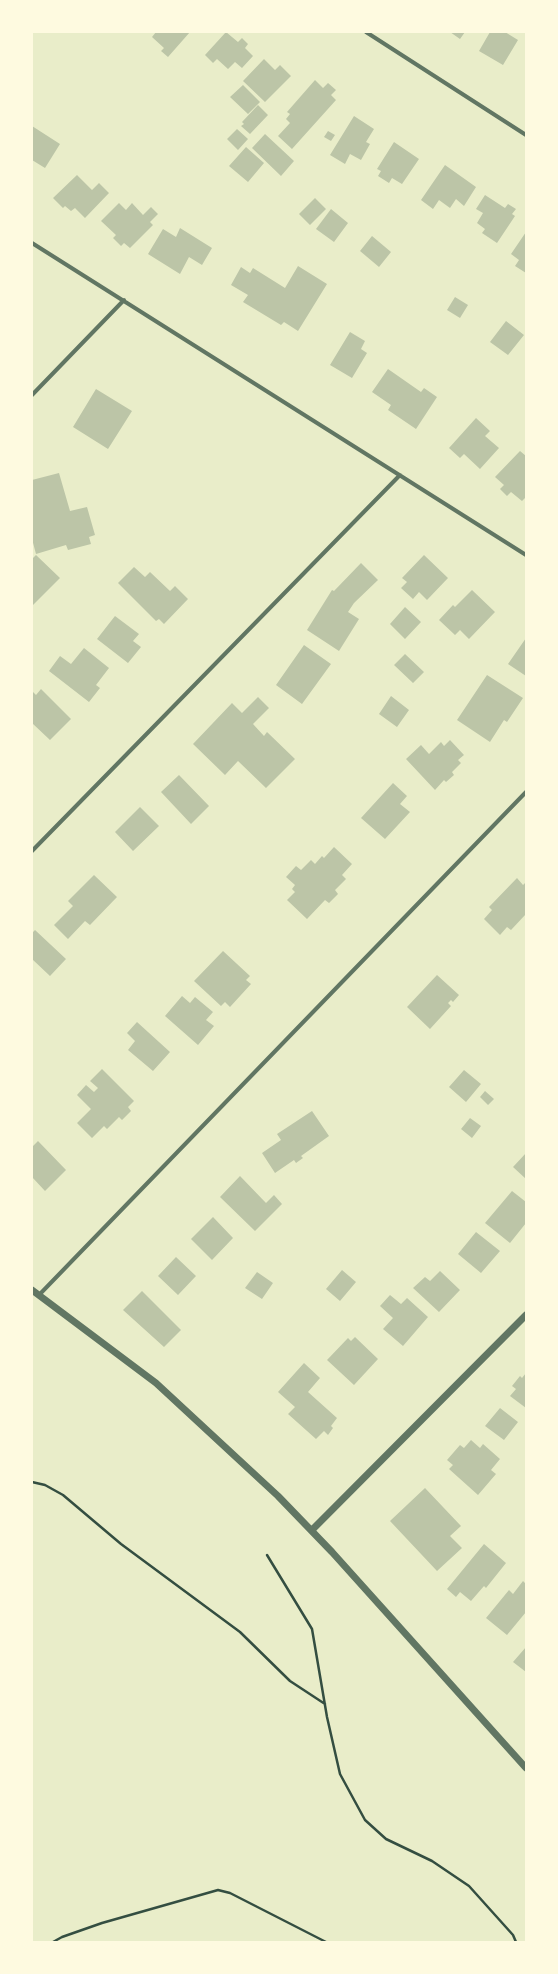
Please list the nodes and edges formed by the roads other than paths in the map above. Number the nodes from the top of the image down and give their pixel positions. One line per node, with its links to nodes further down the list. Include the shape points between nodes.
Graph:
1 (366, 32): 2 (street)
2 (526, 135)
3 (32, 243): 4 (street)
4 (124, 300): 5 (street); 6 (street)
5 (32, 395)
6 (400, 475): 7 (street); 9 (street)
7 (526, 555)
8 (526, 792): 11 (street)
9 (32, 851)
10 (32, 1290): 11 (street)
11 (39, 1295): 13 (street, via 156,1382)
12 (526, 1315): 13 (street)
13 (312, 1530): 14 (street)
14 (526, 1768)

